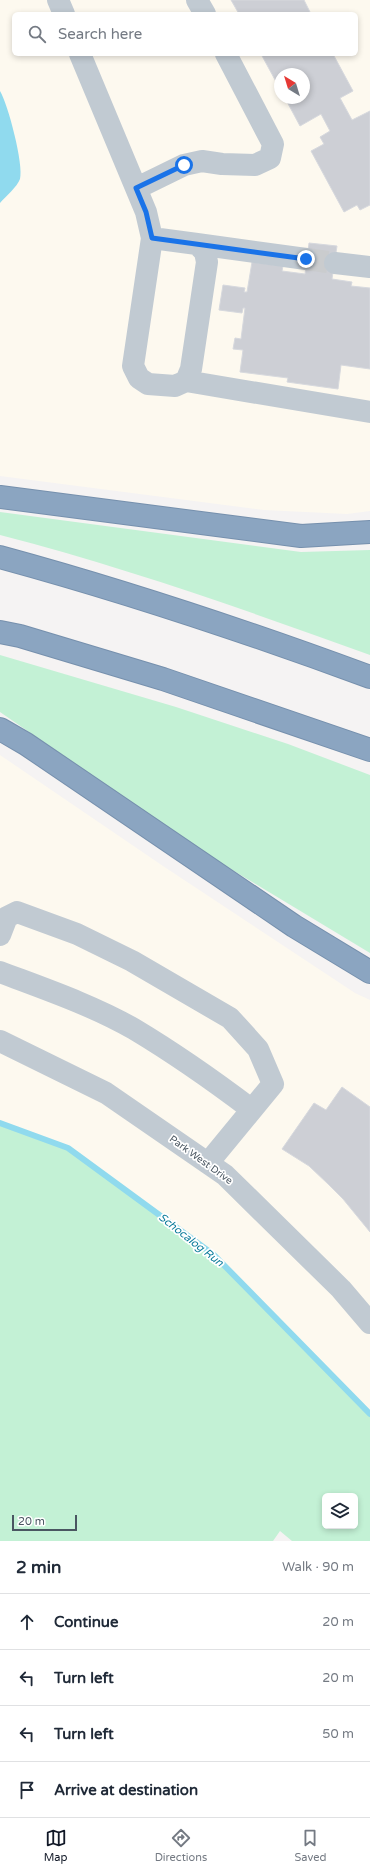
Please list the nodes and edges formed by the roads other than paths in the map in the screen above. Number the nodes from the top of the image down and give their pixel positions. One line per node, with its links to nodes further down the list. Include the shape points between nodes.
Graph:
1 (58, 0): 3 (street)
2 (197, 0): 4 (street)
3 (63, 12)
4 (203, 12)
5 (81, 56): 7 (street)
6 (227, 56): 7 (street, via 273,144 270,158 255,165 202,161 184,165)
7 (136, 188): 8 (street, via 146,212)
8 (152, 238): 9 (street); 13 (street, via 133,366 139,378 148,384 175,386)
9 (197, 244): 10 (street); 13 (street, via 205,252 208,262 191,369)
10 (306, 259)
11 (334, 263): 12 (street)
12 (370, 267)
13 (186, 381): 14 (street)
14 (370, 412)
15 (0, 497): 16 (highway, via 301,536)
16 (370, 532)
17 (0, 557): 19 (highway, via 168,606)
18 (0, 632): 21 (highway, via 163,679)
19 (370, 677)
20 (0, 729): 24 (highway, via 26,744 294,926)
21 (370, 750)
22 (0, 935): 26 (street, via 7,917 16,912 77,934 132,961 230,1018 258,1049 272,1084)
23 (0, 972): 26 (street, via 93,1008 133,1029 226,1089)
24 (370, 972)
25 (0, 1040): 27 (street, Park West Drive, via 106,1093)
26 (252, 1109): 27 (street)
27 (208, 1163): 28 (street, Park West Drive, via 225,1175 341,1289)
28 (370, 1323)

